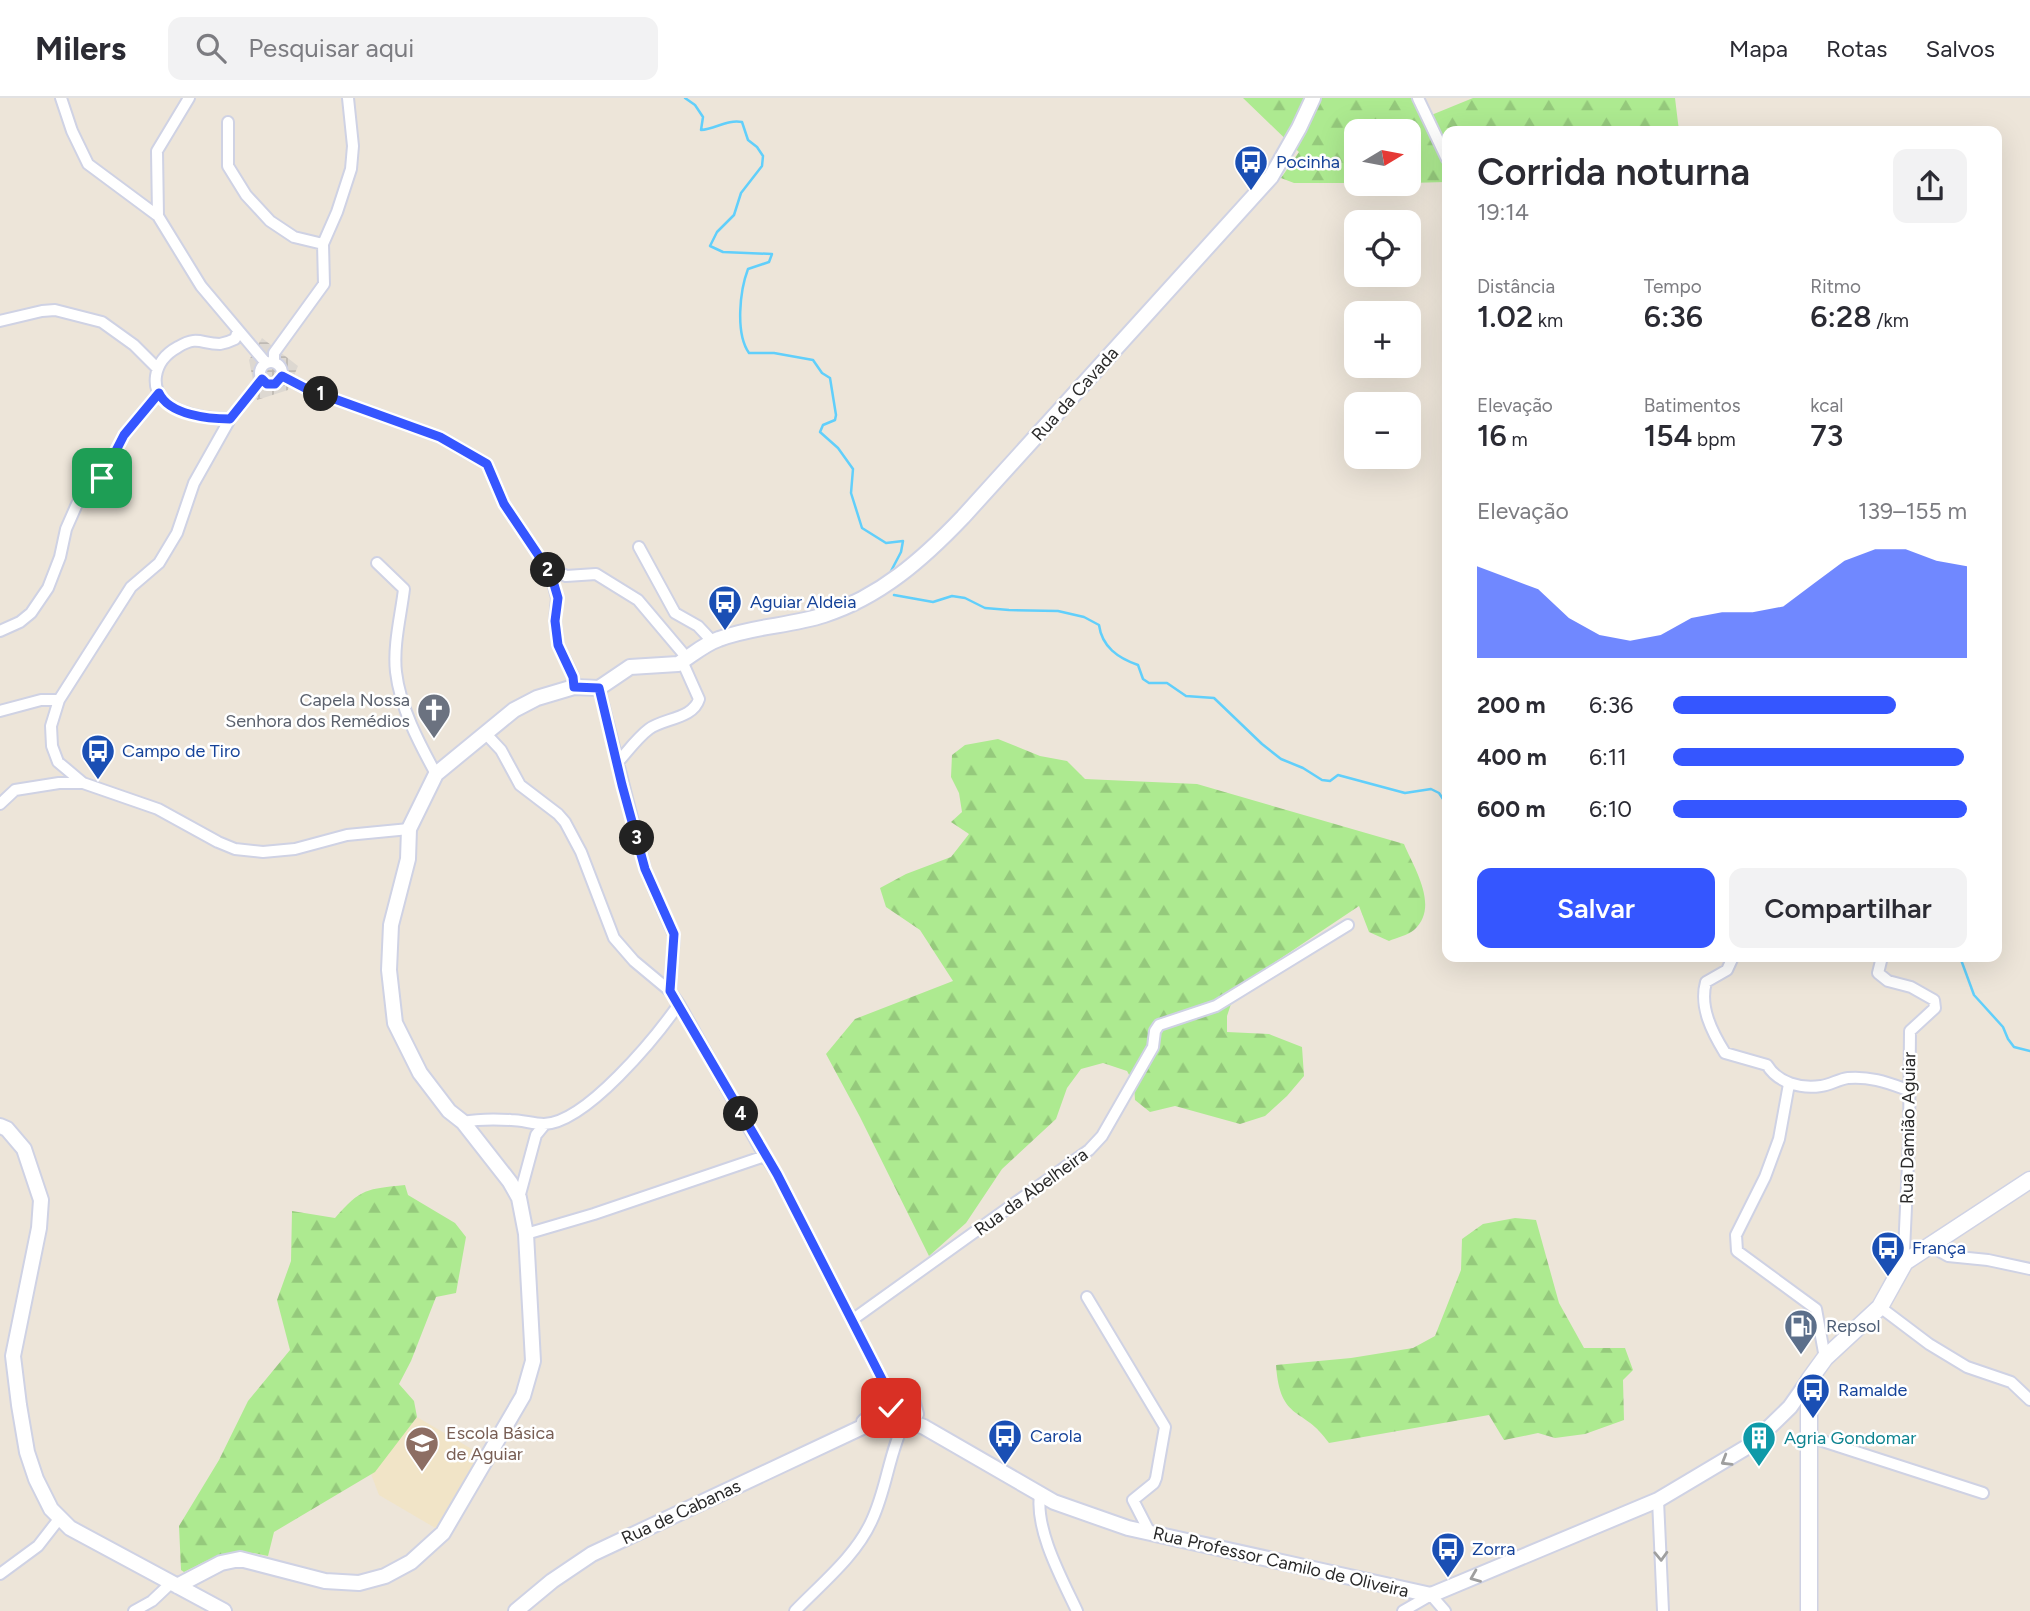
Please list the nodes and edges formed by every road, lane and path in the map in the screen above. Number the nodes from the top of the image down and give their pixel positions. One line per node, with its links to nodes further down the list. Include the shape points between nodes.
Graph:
1 (61, 98): 8 (street, via 88,164)
2 (189, 98): 8 (street, via 157,151)
3 (348, 98): 9 (street, via 351,169)
4 (1312, 98): 22 (street, Rua da Cavada, via 1271,177 919,561 867,598 822,616 747,630)
5 (1418, 98): 7 (street)
6 (228, 122): 9 (street, via 228,166 246,195 270,221 294,237)
7 (1442, 148)
8 (158, 216): 11 (street, via 201,286)
9 (323, 244): 12 (street, via 324,284)
10 (0, 321): 13 (street, via 55,310 102,322)
11 (238, 331): 12 (street); 13 (street, via 235,339 220,344 198,339 180,345)
12 (270, 362): 14 (street, via 282,369); 15 (street, via 260,372)
13 (157, 368): 16 (street)
14 (282, 376): 15 (street, via 275,384); 20 (street, via 440,437 487,464 504,504)
15 (262, 379): 17 (street)
16 (159, 393): 17 (street, via 186,413); 21 (street, via 124,435 102,478 77,504 48,587 31,613)
17 (230, 419): 26 (street, via 194,483 177,533 159,563 131,587)
18 (639, 547): 22 (street, via 675,613 698,626)
19 (377, 563): 30 (street, via 404,589 396,671 419,744)
20 (544, 563): 23 (street, via 566,576 596,574 638,600); 24 (street, via 558,598 558,645)
21 (0, 631)
22 (713, 642): 23 (street, Rua da Cavada)
23 (685, 659): 25 (street, via 670,666 630,667); 29 (street, via 699,699 697,706 648,730)
24 (574, 687): 25 (street); 28 (street, via 514,710)
25 (599, 688): 29 (street)
26 (59, 700): 27 (street); 31 (street, via 51,726 52,746 58,762)
27 (0, 711)
28 (486, 734): 30 (street); 37 (street, via 501,750 520,785 565,822 614,939)
29 (618, 762): 37 (street, via 645,869 674,934)
30 (436, 774): 33 (street)
31 (83, 783): 32 (street, via 15,790); 33 (street, via 158,809 235,849 295,849 347,835)
32 (0, 804)
33 (409, 829): 41 (street, via 408,859 391,925 389,970 395,1023 420,1073)
34 (1348, 925): 53 (street, Rua da Abelheira, via 1216,1006 1159,1025 1153,1047 1102,1136 1089,1150)
35 (1731, 962): 39 (street, via 1727,970 1706,982 1702,993 1708,1021 1725,1053 1767,1065)
36 (1881, 962): 40 (street, Rua Damião Aguiar, via 1878,973 1888,981 1934,1000 1935,1008 1910,1031)
37 (670, 991): 38 (street)
38 (679, 1004): 42 (street, via 601,1093 581,1109); 44 (street)
39 (1789, 1084): 40 (street, via 1821,1086 1846,1078 1874,1079); 54 (street, via 1779,1139 1736,1235 1737,1251 1816,1309)
40 (1908, 1090): 49 (street, Rua Damião Aguiar)
41 (463, 1122): 42 (street, via 511,1119); 46 (street)
42 (545, 1124): 46 (street, via 536,1135)
43 (0, 1126): 62 (street, via 24,1149 41,1200 13,1356 27,1452 36,1479)
44 (765, 1156): 47 (street); 53 (street)
45 (2030, 1180): 48 (main road)
46 (519, 1198): 47 (street)
47 (526, 1234): 65 (street, via 530,1373 523,1396 443,1533 411,1562 359,1583 325,1581 240,1559 220,1563)
48 (1930, 1246): 49 (main road); 50 (street, via 1948,1256)
49 (1906, 1262): 52 (main road)
50 (2030, 1269)
51 (1087, 1297): 63 (street, via 1166,1427 1156,1478 1133,1500)
52 (1880, 1307): 54 (main road); 56 (street, via 1929,1344 1967,1367 2011,1382)
53 (852, 1320): 57 (street)
54 (1825, 1358): 55 (main road)
55 (1809, 1380): 58 (main road); 61 (street, Rua Professor Camilo de Oliveira, one-way to 61, via 1790,1407 1752,1444)
56 (2030, 1400)
57 (897, 1410): 60 (street, Rua Professor Camilo de Oliveira); 69 (street, Rua de Cabanas, via 592,1555); 70 (street, via 873,1519 841,1565)
58 (1807, 1436): 59 (street); 75 (main road)
59 (1983, 1493)
60 (1040, 1494): 63 (street, Rua Professor Camilo de Oliveira); 71 (street, via 1039,1516)
61 (1658, 1500): 66 (street, Rua Professor Camilo de Oliveira, one-way to 66); 74 (street, one-way to 74)
62 (60, 1518): 64 (street, via 38,1546); 65 (street, via 79,1535)
63 (1150, 1533): 66 (street, Rua Professor Camilo de Oliveira)
64 (0, 1574)
65 (174, 1585): 67 (street); 68 (street)
66 (1431, 1595): 72 (street); 73 (street)
67 (134, 1611)
68 (224, 1611)
69 (516, 1611)
70 (795, 1611)
71 (1077, 1611)
72 (1403, 1611)
73 (1445, 1611)
74 (1663, 1611)
75 (1809, 1611)

